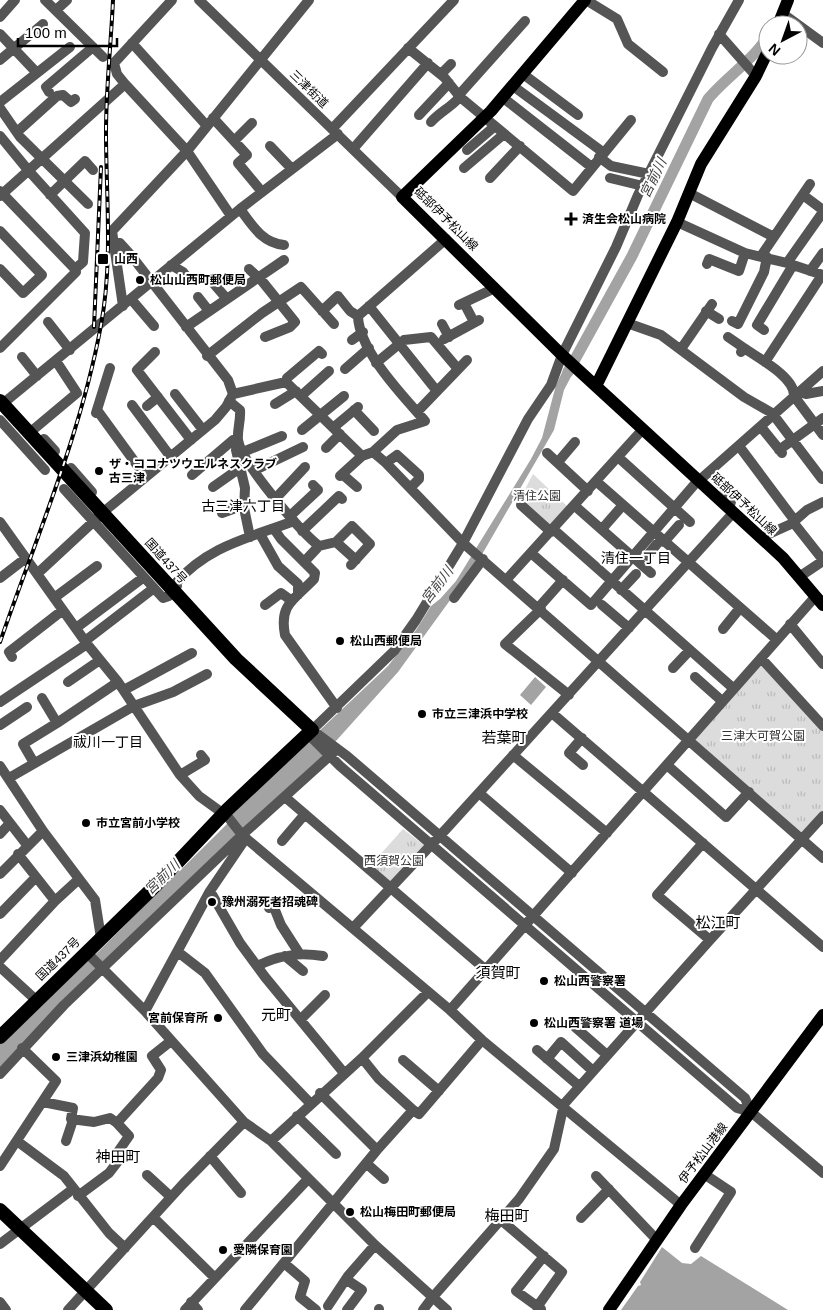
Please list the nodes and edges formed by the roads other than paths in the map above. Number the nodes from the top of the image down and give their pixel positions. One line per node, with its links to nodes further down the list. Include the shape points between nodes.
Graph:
1 (15, 0): 13 (street)
2 (45, 0): 11 (street)
3 (67, 0): 11 (street)
4 (172, 0): 19 (street)
5 (199, 0): 27 (street, 三津街道)
6 (308, 0): 27 (street)
7 (454, 0): 24 (street)
8 (586, 0): 32 (street, via 618,19 628,44); 34 (main road, 砥部伊予松山線)
9 (738, 0): 17 (street)
10 (788, 0): 12 (main road)
11 (56, 10): 22 (street)
12 (782, 15)
13 (0, 17)
14 (42, 24): 23 (street)
15 (524, 25): 40 (street, via 491,54)
16 (0, 34): 23 (street)
17 (719, 34): 35 (street); 68 (street)
18 (808, 35): 20 (street)
19 (132, 43): 37 (street, via 114,63); 48 (street)
20 (823, 44)
21 (70, 46): 31 (street)
22 (92, 47): 25 (street); 39 (street, via 75,66 46,87)
23 (14, 48): 26 (street); 31 (street)
24 (408, 48): 28 (street); 52 (street)
25 (103, 57)
26 (0, 60)
27 (261, 60): 48 (street); 52 (street, 三津街道)
28 (428, 63): 33 (street); 58 (street)
29 (450, 64): 33 (street)
30 (761, 65): 35 (main road)
31 (36, 72): 43 (street)
32 (663, 72)
33 (441, 74): 36 (street)
34 (523, 74): 38 (main road, 砥部伊予松山線); 45 (street)
35 (756, 76): 75 (main road, via 701,164)
36 (449, 83): 40 (street); 40 (street, via 428,121 442,110 448,110)
37 (125, 84): 60 (street); 62 (street)
38 (512, 86): 41 (main road, 砥部伊予松山線); 61 (street)
39 (49, 92)
40 (459, 96): 46 (street)
41 (502, 97): 46 (main road, 砥部伊予松山線); 63 (street)
42 (75, 99): 51 (street, via 71,102 63,95 57,96)
43 (0, 102)
44 (0, 108): 51 (street)
45 (578, 115)
46 (484, 117): 50 (street); 79 (main road, 砥部伊予松山線)
47 (631, 120): 61 (street)
48 (210, 122): 55 (street); 60 (street)
49 (252, 123): 55 (street)
50 (495, 126): 53 (street); 59 (street)
51 (17, 132): 62 (street)
52 (335, 132): 58 (street, 三津街道); 65 (street)
53 (504, 134): 57 (street); 64 (street)
54 (0, 136): 66 (street)
55 (234, 141): 74 (street, via 246,154 238,163)
56 (270, 146): 65 (street)
57 (520, 146): 61 (street, via 573,191 589,174); 69 (street, via 501,162)
58 (352, 149): 79 (street, 三津街道)
59 (467, 150)
60 (187, 151): 83 (street); 88 (street, via 112,231)
61 (600, 152): 68 (street, via 611,166)
62 (41, 158): 66 (street); 71 (street)
63 (589, 164)
64 (464, 168)
65 (292, 169): 74 (street)
66 (28, 170): 76 (street); 78 (street)
67 (93, 170): 71 (street, via 85,161)
68 (648, 174): 73 (street)
69 (489, 178)
70 (610, 178): 73 (street)
71 (66, 180): 78 (street); 80 (street)
72 (810, 184): 77 (street)
73 (643, 186): 139 (street)
74 (262, 192): 81 (street)
75 (689, 192): 84 (main road); 86 (street)
76 (1, 194): 98 (street)
77 (803, 194): 82 (street); 86 (street)
78 (50, 195): 98 (street, via 85,233 82,262)
79 (402, 197): 87 (main road, 砥部伊予松山線)
80 (88, 204)
81 (240, 209): 83 (street); 89 (street, via 271,243)
82 (823, 211): 95 (street)
83 (231, 216): 96 (street)
84 (677, 222): 90 (street); 117 (main road)
85 (0, 231): 97 (street, via 42,275 23,293)
86 (774, 237): 92 (street)
87 (446, 240): 106 (main road, 砥部伊予松山線); 111 (street)
88 (113, 241): 104 (street, via 125,248); 109 (street)
89 (284, 246)
90 (745, 253): 92 (street); 94 (street, via 739,271 709,259)
91 (823, 254): 100 (street)
92 (764, 257): 95 (street); 118 (street, via 764,272)
93 (284, 260): 102 (street)
94 (707, 264)
95 (790, 264): 100 (street); 123 (street, via 757,325)
96 (172, 265): 103 (street); 104 (street)
97 (0, 268)
98 (75, 269): 129 (street, via 76,272)
99 (249, 269): 102 (street)
100 (810, 271): 101 (street)
101 (823, 275): 140 (street)
102 (258, 278): 108 (street); 110 (street)
103 (190, 281)
104 (151, 282): 109 (street); 122 (street)
105 (214, 284): 108 (street)
106 (495, 288): 120 (street, via 462,304 476,321 446,338); 139 (main road, 砥部伊予松山線)
107 (198, 296): 113 (street)
108 (227, 299): 113 (street)
109 (127, 302): 121 (street); 132 (street)
110 (278, 302): 112 (street, via 301,287); 125 (street, via 295,322); 135 (street)
111 (369, 306): 114 (street); 128 (street)
112 (322, 310): 114 (street, via 338,296); 119 (street)
113 (210, 311): 122 (street)
114 (358, 316): 124 (street)
115 (719, 319): 131 (street, via 709,308)
116 (48, 322): 132 (street)
117 (627, 323): 131 (street, via 654,331); 149 (main road)
118 (738, 323)
119 (334, 324)
120 (442, 324)
121 (154, 326)
122 (186, 327): 135 (street)
123 (764, 330)
124 (363, 332): 127 (street); 130 (street)
125 (265, 337)
126 (728, 337): 140 (street, via 742,350)
127 (352, 340)
128 (399, 344): 141 (street); 143 (street, via 404,340 432,338); 150 (street)
129 (0, 348)
130 (369, 348): 141 (street); 142 (street)
131 (681, 349): 164 (street)
132 (70, 350): 138 (street)
133 (155, 352): 156 (street, via 137,370)
134 (322, 354): 146 (street, via 319,351)
135 (207, 356): 157 (street, via 228,380)
136 (22, 357): 147 (street)
137 (467, 360): 143 (street)
138 (56, 361): 147 (street); 169 (street, via 77,393)
139 (569, 361): 149 (main road, 砥部伊予松山線); 236 (street, via 528,419)
140 (764, 362): 154 (street, via 788,380)
141 (376, 363): 162 (street)
142 (345, 369)
143 (458, 369): 150 (street)
144 (329, 371): 153 (street)
145 (823, 371): 154 (street)
146 (287, 375): 153 (street); 157 (street)
147 (37, 376): 158 (street)
148 (111, 376): 200 (street, via 96,412)
149 (596, 386): 170 (main road, 砥部伊予松山線)
150 (436, 390): 162 (street)
151 (823, 391): 154 (street)
152 (175, 394): 171 (street)
153 (298, 394): 159 (street); 163 (street)
154 (797, 394): 164 (street); 166 (street)
155 (344, 396): 163 (street)
156 (158, 397): 161 (street); 177 (street)
157 (231, 397): 171 (street, via 222,413); 185 (street, via 240,410 238,440)
158 (1, 402): 169 (street); 258 (highway, 国道437号, via 123,540)
159 (275, 404)
160 (132, 405): 188 (street)
161 (146, 406)
162 (417, 412): 186 (street, via 425,421 397,430)
163 (321, 414): 172 (street); 173 (street)
164 (774, 416): 168 (street); 179 (street)
165 (0, 420): 196 (street)
166 (819, 421): 175 (street); 179 (street)
167 (234, 426): 178 (street)
168 (761, 427): 179 (street, via 781,452); 181 (street)
169 (34, 429): 184 (street)
170 (643, 429): 190 (street); 203 (main road, 砥部伊予松山線)
171 (203, 430): 177 (street)
172 (302, 430)
173 (337, 431): 174 (street, via 356,409); 183 (street); 189 (street)
174 (374, 432)
175 (823, 435)
176 (282, 436): 185 (street)
177 (191, 440): 188 (street)
178 (233, 440): 195 (street); 199 (street)
179 (793, 440): 201 (street)
180 (575, 442): 191 (street)
181 (739, 446): 198 (street); 223 (street)
182 (303, 448): 197 (street)
183 (326, 448)
184 (55, 451)
185 (243, 452): 197 (street)
186 (373, 452): 189 (street); 192 (street)
187 (547, 452): 191 (street)
188 (170, 456): 200 (street)
189 (362, 456): 206 (street, via 341,475)
190 (618, 457): 202 (street); 217 (street)
191 (558, 462): 209 (street)
192 (386, 463): 207 (street); 207 (street, via 397,455 419,475)
193 (305, 467): 210 (street)
194 (71, 468): 218 (street)
195 (240, 468): 205 (street); 213 (street, via 245,488)
196 (45, 470)
197 (255, 470): 210 (street)
198 (711, 471): 203 (street); 219 (street, via 732,498)
199 (192, 475)
200 (145, 476): 218 (street)
201 (823, 478)
202 (597, 482): 209 (street); 215 (street)
203 (699, 482): 217 (street); 219 (main road, 砥部伊予松山線)
204 (313, 485): 221 (street, via 318,490)
205 (213, 487)
206 (357, 487)
207 (410, 488): 236 (street)
208 (64, 489): 222 (street)
209 (588, 491): 216 (street)
210 (276, 498): 221 (street)
211 (342, 499): 229 (street, via 339,496)
212 (823, 502): 223 (street)
213 (244, 505): 220 (street); 231 (street)
214 (521, 505): 230 (street)
215 (623, 505): 228 (street); 233 (street)
216 (575, 506): 228 (street); 230 (street)
217 (674, 508): 225 (street); 233 (street)
218 (107, 509): 222 (street); 258 (street)
219 (731, 511): 234 (main road, 砥部伊予松山線); 245 (street)
220 (222, 513)
221 (292, 518): 227 (street); 229 (street)
222 (93, 521): 248 (street); 250 (street)
223 (794, 521): 234 (street); 243 (street)
224 (0, 522): 232 (street)
225 (690, 522)
226 (679, 525): 233 (street)
227 (274, 529): 231 (street); 244 (street)
228 (602, 529): 240 (street)
229 (302, 531): 237 (street)
230 (552, 531): 238 (street); 255 (street)
231 (255, 536): 258 (street, via 213,551 190,566); 260 (street, via 278,566 298,584)
232 (5, 537): 241 (street)
233 (660, 538): 239 (street); 240 (street); 245 (street)
234 (760, 538): 251 (main road, 砥部伊予松山線)
235 (336, 542): 235 (street, via 348,529 355,527 370,544 354,563); 237 (street)
236 (463, 543): 242 (street); 294 (street, via 394,651)
237 (319, 546): 244 (street)
238 (531, 553): 253 (street); 254 (street)
239 (647, 556)
240 (632, 557): 247 (street); 255 (street)
241 (26, 558): 248 (street); 252 (street)
242 (483, 558): 253 (street); 261 (street)
243 (823, 560): 251 (street)
244 (304, 562): 260 (street, via 313,570 315,577)
245 (688, 563): 266 (street); 268 (street)
246 (96, 566): 259 (street)
247 (651, 573)
248 (37, 574): 259 (street)
249 (636, 574): 257 (street)
250 (144, 577): 256 (street); 270 (street)
251 (800, 577): 262 (main road, 砥部伊予松山線)
252 (0, 578)
253 (507, 579): 265 (street)
254 (563, 580): 255 (street, via 590,604); 265 (street)
255 (611, 581): 257 (street)
256 (154, 588): 258 (street, via 163,598); 274 (street)
257 (622, 590): 268 (street)
258 (173, 591): 299 (highway, 国道437号)
259 (54, 598): 267 (street)
260 (295, 598): 263 (street, via 282,593); 294 (street, via 282,616 285,635)
261 (454, 598)
262 (819, 601): 269 (street)
263 (266, 605)
264 (602, 605): 271 (street)
265 (540, 608): 280 (street); 288 (street, via 505,644)
266 (740, 608): 272 (street); 273 (street)
267 (63, 610): 270 (street); 277 (street, via 9,652)
268 (645, 611): 271 (street); 275 (street)
269 (790, 624): 273 (street); 281 (street)
270 (76, 628): 274 (street)
271 (629, 628): 280 (street)
272 (723, 629)
273 (776, 639): 278 (street)
274 (86, 643): 279 (street); 291 (street)
275 (690, 650): 282 (street); 287 (street)
276 (192, 653): 286 (street)
277 (12, 657)
278 (761, 658): 287 (street); 298 (street)
279 (100, 660): 285 (street); 286 (street)
280 (600, 660): 288 (street); 301 (street)
281 (823, 664)
282 (673, 668)
283 (207, 674): 292 (street, via 173,692)
284 (695, 677): 290 (street)
285 (68, 682)
286 (121, 686): 292 (street); 296 (street)
287 (734, 688): 290 (street)
288 (569, 695): 295 (street)
289 (42, 698): 296 (street)
290 (722, 701): 301 (street)
291 (0, 702)
292 (134, 706): 305 (street); 309 (street)
293 (27, 707): 297 (street)
294 (337, 708): 299 (street)
295 (552, 713): 300 (street); 304 (street)
296 (57, 724): 305 (street, via 23,744)
297 (0, 725)
298 (823, 726)
299 (311, 733): 302 (street); 317 (highway, 国道437号)
300 (582, 738): 306 (street, via 569,753); 311 (street)
301 (690, 739): 307 (street); 312 (street)
302 (332, 751): 314 (street); 324 (street); 328 (street, via 340,766)
303 (201, 755): 309 (street, via 205,760)
304 (514, 755): 313 (street); 321 (street)
305 (34, 762): 310 (street)
306 (579, 764)
307 (667, 765): 311 (street); 312 (street, via 726,817)
308 (0, 766): 310 (street)
309 (180, 775): 317 (street, via 199,796)
310 (9, 778): 320 (street)
311 (643, 791): 321 (street); 327 (street)
312 (749, 792): 325 (street)
313 (479, 793): 324 (street); 332 (street)
314 (285, 797): 316 (street); 323 (street)
315 (0, 810): 319 (street)
316 (305, 814): 326 (street); 336 (street)
317 (226, 816): 323 (street); 345 (highway, 国道437号)
318 (823, 816): 325 (street)
319 (10, 823): 322 (street); 329 (street)
320 (43, 831): 329 (street); 335 (street)
321 (606, 833): 332 (street)
322 (0, 834)
323 (242, 834): 338 (street); 344 (street); 356 (street)
324 (440, 836): 328 (street); 342 (street)
325 (802, 839): 331 (street); 337 (street)
326 (282, 841)
327 (703, 843): 337 (street); 346 (street, via 657,895)
328 (432, 844): 336 (street); 343 (street)
329 (27, 846): 330 (street)
330 (18, 854): 333 (street); 334 (street)
331 (823, 858)
332 (572, 873): 342 (street)
333 (0, 874)
334 (36, 877): 339 (street); 341 (street)
335 (79, 879): 339 (street); 345 (street, via 95,900)
336 (392, 888): 344 (street); 358 (street)
337 (756, 889): 346 (street); 347 (street)
338 (210, 892): 348 (street); 354 (street)
339 (55, 901): 349 (street)
340 (269, 908): 351 (street, via 274,905 276,908 281,925)
341 (0, 914)
342 (534, 916): 343 (street); 364 (street)
343 (526, 926): 358 (street); 367 (street)
344 (353, 928): 359 (street)
345 (101, 938): 350 (highway, 国道437号)
346 (710, 940): 364 (street)
347 (823, 947)
348 (178, 952): 363 (street); 385 (street, via 205,973 263,1054)
349 (2, 953)
350 (88, 954): 356 (street); 361 (highway, 国道437号)
351 (299, 954): 352 (street); 353 (street)
352 (285, 956): 354 (street); 357 (street)
353 (323, 956)
354 (257, 966): 366 (street)
355 (0, 967): 361 (street)
356 (102, 968): 363 (street); 372 (street)
357 (303, 970)
358 (486, 970): 362 (street)
359 (428, 993): 362 (street); 375 (street)
360 (326, 995): 366 (street)
361 (36, 1000): 369 (highway, 国道437号)
362 (450, 1010): 370 (street)
363 (145, 1011): 371 (street)
364 (645, 1012): 367 (street); 388 (street, via 745,1098)
365 (823, 1015): 388 (main road, 伊予松山港線)
366 (301, 1019): 379 (street)
367 (638, 1021): 374 (street); 388 (street, via 737,1108)
368 (574, 1027): 374 (street)
369 (0, 1037)
370 (482, 1040): 382 (street); 386 (street)
371 (171, 1041): 391 (street); 392 (street, via 152,1056 161,1070 158,1078)
372 (22, 1048): 380 (street); 384 (street, via 56,1080)
373 (537, 1050): 377 (street)
374 (607, 1055): 378 (street)
375 (362, 1058): 379 (street); 387 (street, via 378,1078)
376 (402, 1060): 382 (street, via 421,1070)
377 (547, 1060): 378 (street, via 561,1042); 381 (street)
378 (593, 1071): 381 (street)
379 (344, 1073): 383 (street)
380 (0, 1074)
381 (579, 1086): 386 (street)
382 (439, 1091): 387 (street, via 419,1114)
383 (320, 1094): 385 (street); 396 (street)
384 (43, 1102): 390 (street, via 73,1108); 393 (street)
385 (310, 1103): 389 (street)
386 (564, 1108): 412 (street); 416 (street, via 554,1149)
387 (413, 1110): 396 (street)
388 (751, 1112): 401 (street); 402 (main road, 伊予松山港線)
389 (297, 1116): 395 (street); 397 (street)
390 (73, 1120): 392 (street, via 94,1122 110,1118); 394 (street)
391 (244, 1122): 395 (street); 398 (street)
392 (117, 1123): 408 (street, via 129,1136 115,1156 120,1160 108,1173)
393 (17, 1141): 400 (street); 408 (street, via 49,1163)
394 (66, 1141)
395 (271, 1141): 405 (street)
396 (377, 1150): 399 (street)
397 (336, 1154)
398 (210, 1156): 409 (street); 410 (street)
399 (366, 1164): 406 (street); 411 (street)
400 (0, 1166)
401 (823, 1173)
402 (704, 1174): 412 (main road, 伊予松山港線); 422 (street, via 732,1192)
403 (147, 1175): 410 (street)
404 (596, 1176): 407 (street)
405 (308, 1179): 411 (street); 425 (street)
406 (384, 1179)
407 (609, 1189): 415 (street); 418 (street)
408 (76, 1192): 417 (street); 421 (street)
409 (241, 1193)
410 (171, 1197): 414 (street)
411 (334, 1204): 420 (street); 424 (street)
412 (681, 1205): 418 (main road, 伊予松山港線)
413 (0, 1210): 417 (highway)
414 (153, 1217): 421 (street); 425 (street)
415 (581, 1218)
416 (501, 1220): 423 (street); 428 (street)
417 (21, 1229): 419 (street); 427 (highway)
418 (657, 1240): 441 (main road, 伊予松山港線)
419 (0, 1244)
420 (375, 1245): 426 (street); 428 (street)
421 (124, 1248): 427 (street)
422 (695, 1248)
423 (544, 1256): 432 (street, via 562,1272); 432 (street, via 516,1291)
424 (284, 1263): 436 (street); 437 (street, via 305,1281 300,1297)
425 (214, 1277): 431 (street)
426 (348, 1280): 430 (street); 438 (street, via 362,1290)
427 (86, 1291): 434 (street); 435 (highway)
428 (432, 1298): 439 (street); 440 (street)
429 (0, 1302): 433 (street)
430 (328, 1306)
431 (191, 1307)
432 (539, 1308)
433 (6, 1310)
434 (68, 1310)
435 (106, 1310)
436 (245, 1310)
437 (316, 1310)
438 (347, 1310)
439 (424, 1310)
440 (447, 1310)
441 (609, 1310)

